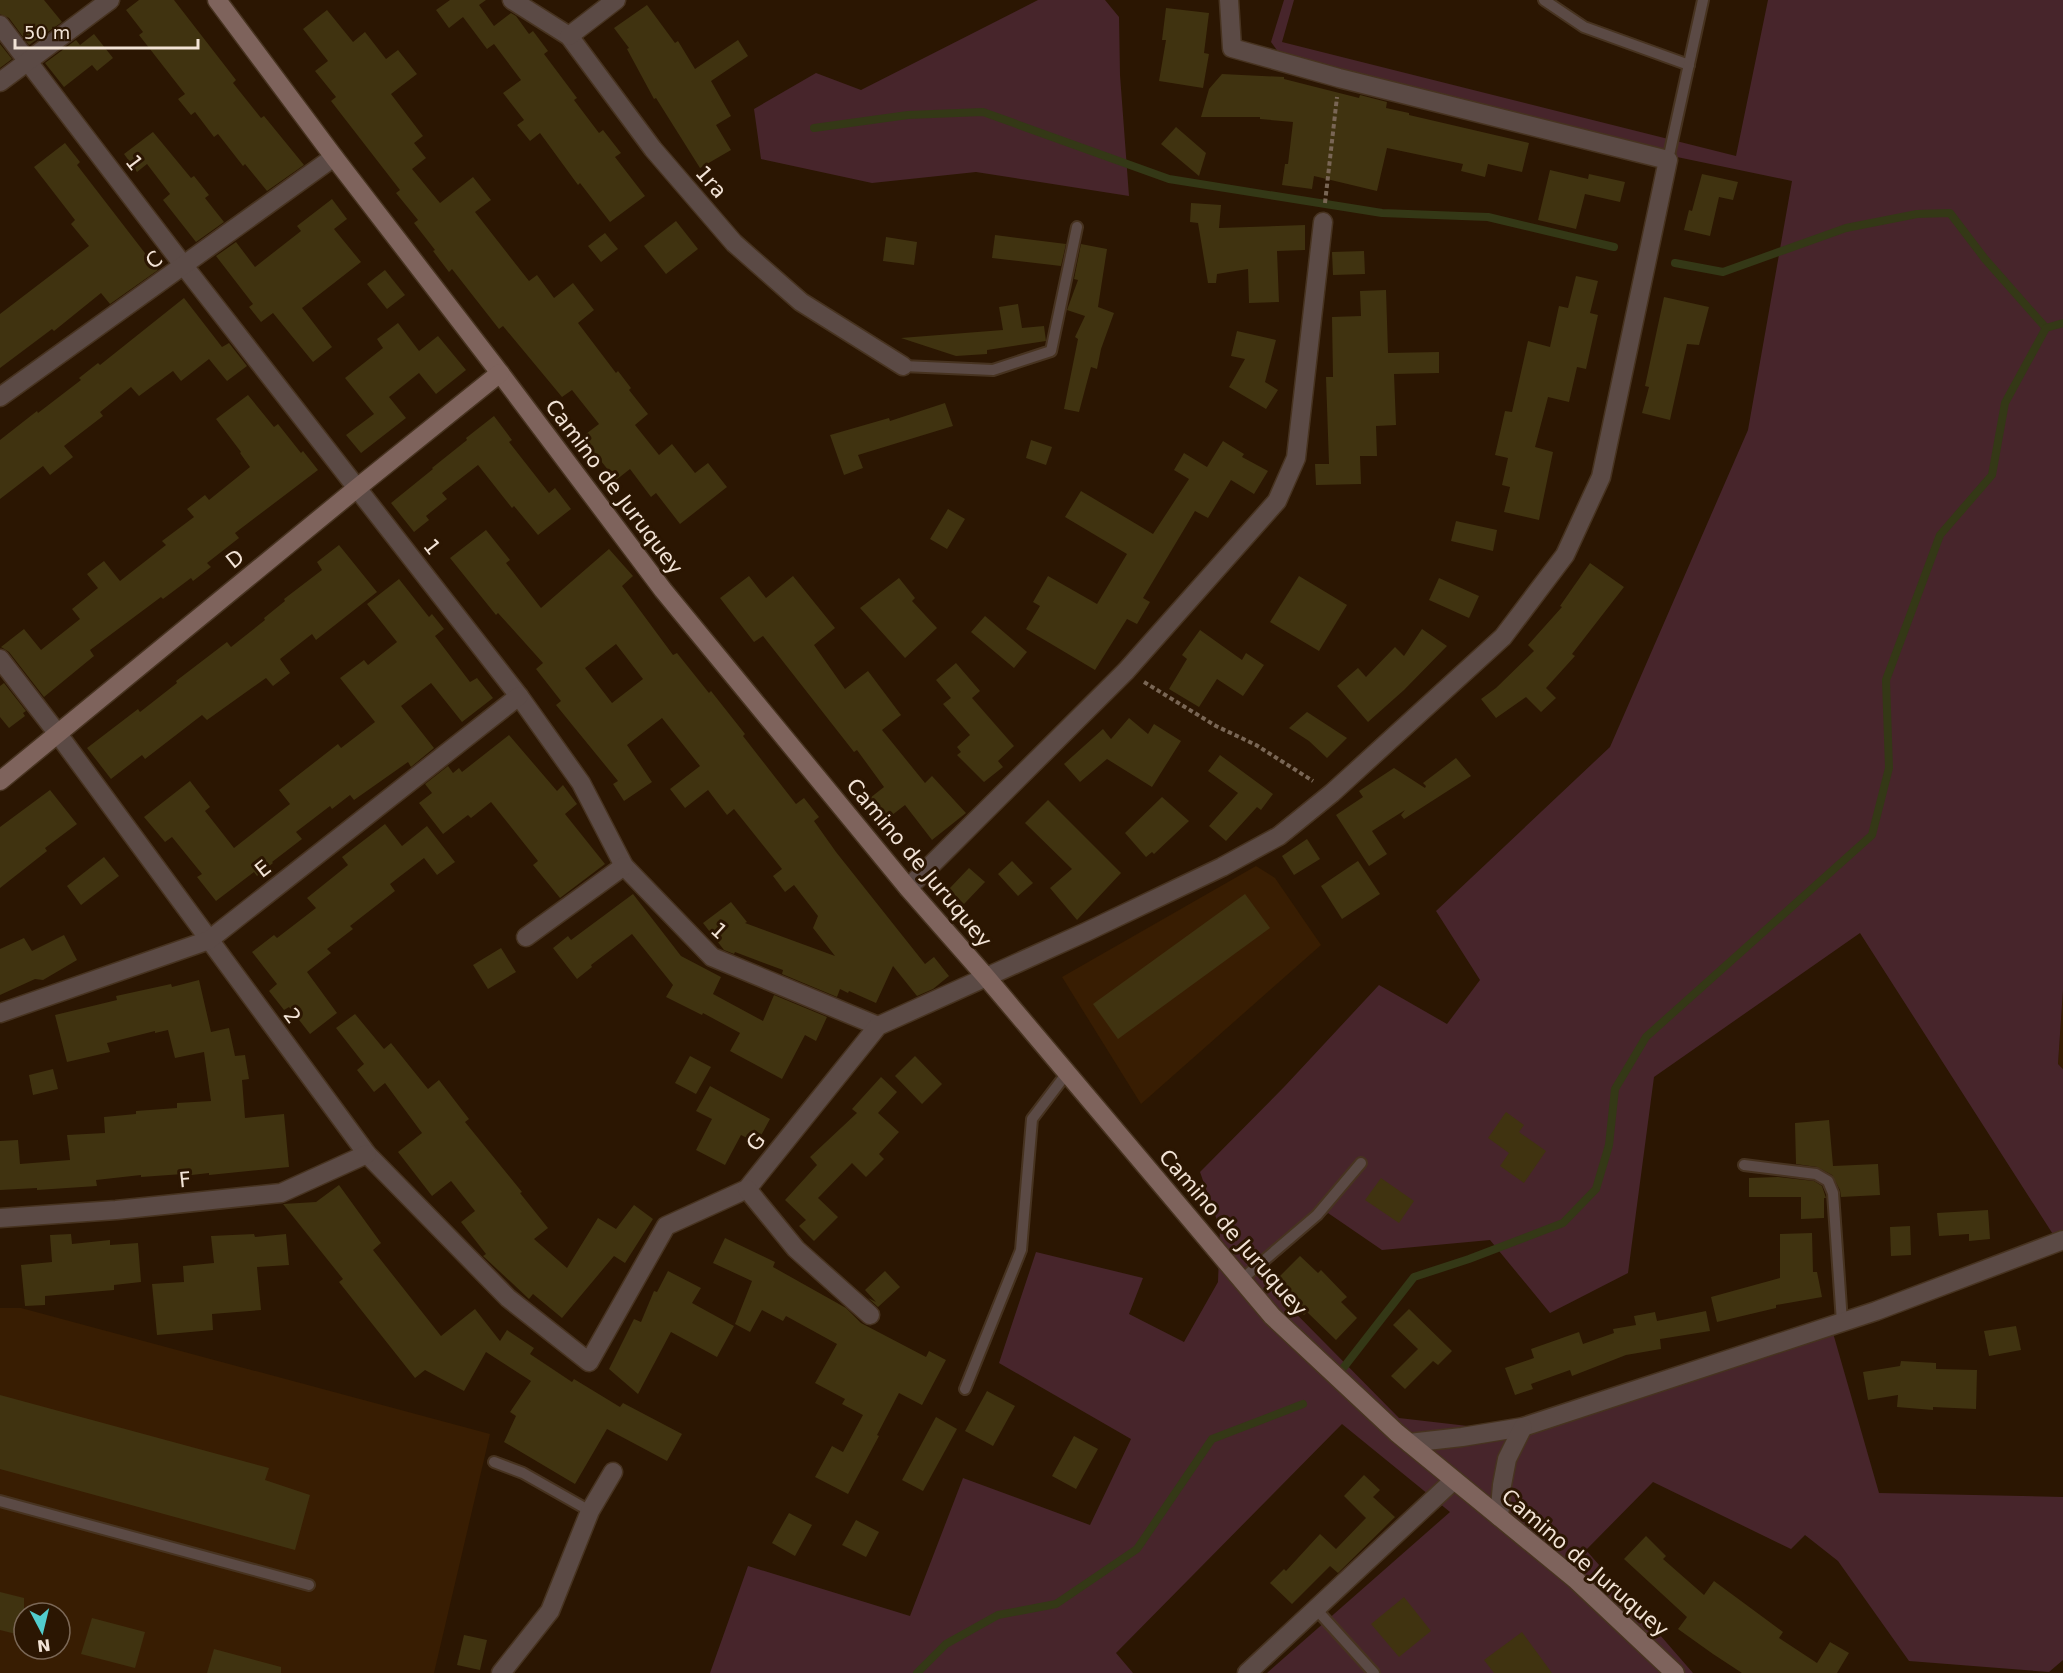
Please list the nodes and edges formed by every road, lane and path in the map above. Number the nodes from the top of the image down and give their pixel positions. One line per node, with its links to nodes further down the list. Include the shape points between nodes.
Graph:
1 (110, 0): 10 (street)
2 (217, 0): 14 (street, Camino de Juruquey)
3 (512, 0): 9 (street, 1ra)
4 (616, 0): 9 (street)
5 (1229, 0): 12 (street, via 1232,48)
6 (1544, 0): 11 (lane, via 1584,27)
7 (1703, 0): 11 (lane)
8 (0, 25): 10 (street, 1)
9 (569, 36): 19 (street, 1ra, via 653,149 734,243 801,302)
10 (28, 61): 13 (street); 18 (street, 1)
11 (1689, 65): 15 (lane)
12 (1339, 78): 15 (street); 16 (path)
13 (0, 82)
14 (334, 157): 18 (street, C); 20 (street, Camino de Juruquey)
15 (1668, 160): 28 (street, G, via 1600,477 1565,555 1503,637)
16 (1323, 222): 24 (street, via 1296,458 1277,501)
17 (1077, 226): 19 (lane, via 1051,351 993,370)
18 (184, 266): 21 (street, C); 22 (street, 1)
19 (903, 366)
20 (500, 373): 22 (street, D); 30 (street, Camino de Juruquey, via 663,590)
21 (0, 398)
22 (357, 488): 25 (street, 1); 26 (street, D)
23 (0, 659): 26 (street, 2)
24 (1126, 671): 28 (path); 30 (street)
25 (519, 696): 29 (street, 1, via 580,783); 32 (street, E)
26 (58, 734): 27 (street, D); 32 (street, 2)
27 (0, 781)
28 (1332, 793): 33 (street, G, via 1279,836 1222,867)
29 (624, 866): 31 (street); 35 (street, 1, via 712,957)
30 (908, 888): 33 (street, Camino de Juruquey)
31 (526, 937)
32 (209, 940): 34 (street, E); 37 (street, 2)
33 (987, 978): 35 (street, G); 36 (street, Camino de Juruquey)
34 (0, 1013)
35 (878, 1026): 40 (street, G)
36 (1067, 1073): 43 (street, Camino de Juruquey); 47 (lane, via 1032,1119 1021,1250)
37 (367, 1154): 41 (street, F, via 281,1193); 46 (street, 2, via 508,1298)
38 (1360, 1163): 43 (lane, via 1317,1215)
39 (1744, 1165): 45 (lane, via 1816,1174 1828,1181 1833,1193)
40 (747, 1189): 44 (street, via 796,1249); 46 (street, G, via 666,1226)
41 (0, 1218)
42 (2063, 1240): 45 (street)
43 (1241, 1280): 49 (street, Camino de Juruquey, via 1272,1316)
44 (870, 1315)
45 (1842, 1322): 48 (street)
46 (589, 1362)
47 (965, 1389)
48 (1523, 1427): 49 (street); 55 (street, via 1507,1459)
49 (1409, 1443): 52 (street, Camino de Juruquey)
50 (494, 1462): 54 (lane, via 523,1473)
51 (614, 1472): 54 (street)
52 (1454, 1480): 55 (street, Camino de Juruquey); 57 (street)
53 (0, 1501): 56 (lane)
54 (590, 1510): 58 (street, via 550,1611)
55 (1499, 1517): 61 (street, Camino de Juruquey)
56 (309, 1585)
57 (1316, 1609): 59 (street); 60 (lane)
58 (501, 1673)
59 (1247, 1673)
60 (1374, 1673)
61 (1676, 1673)

